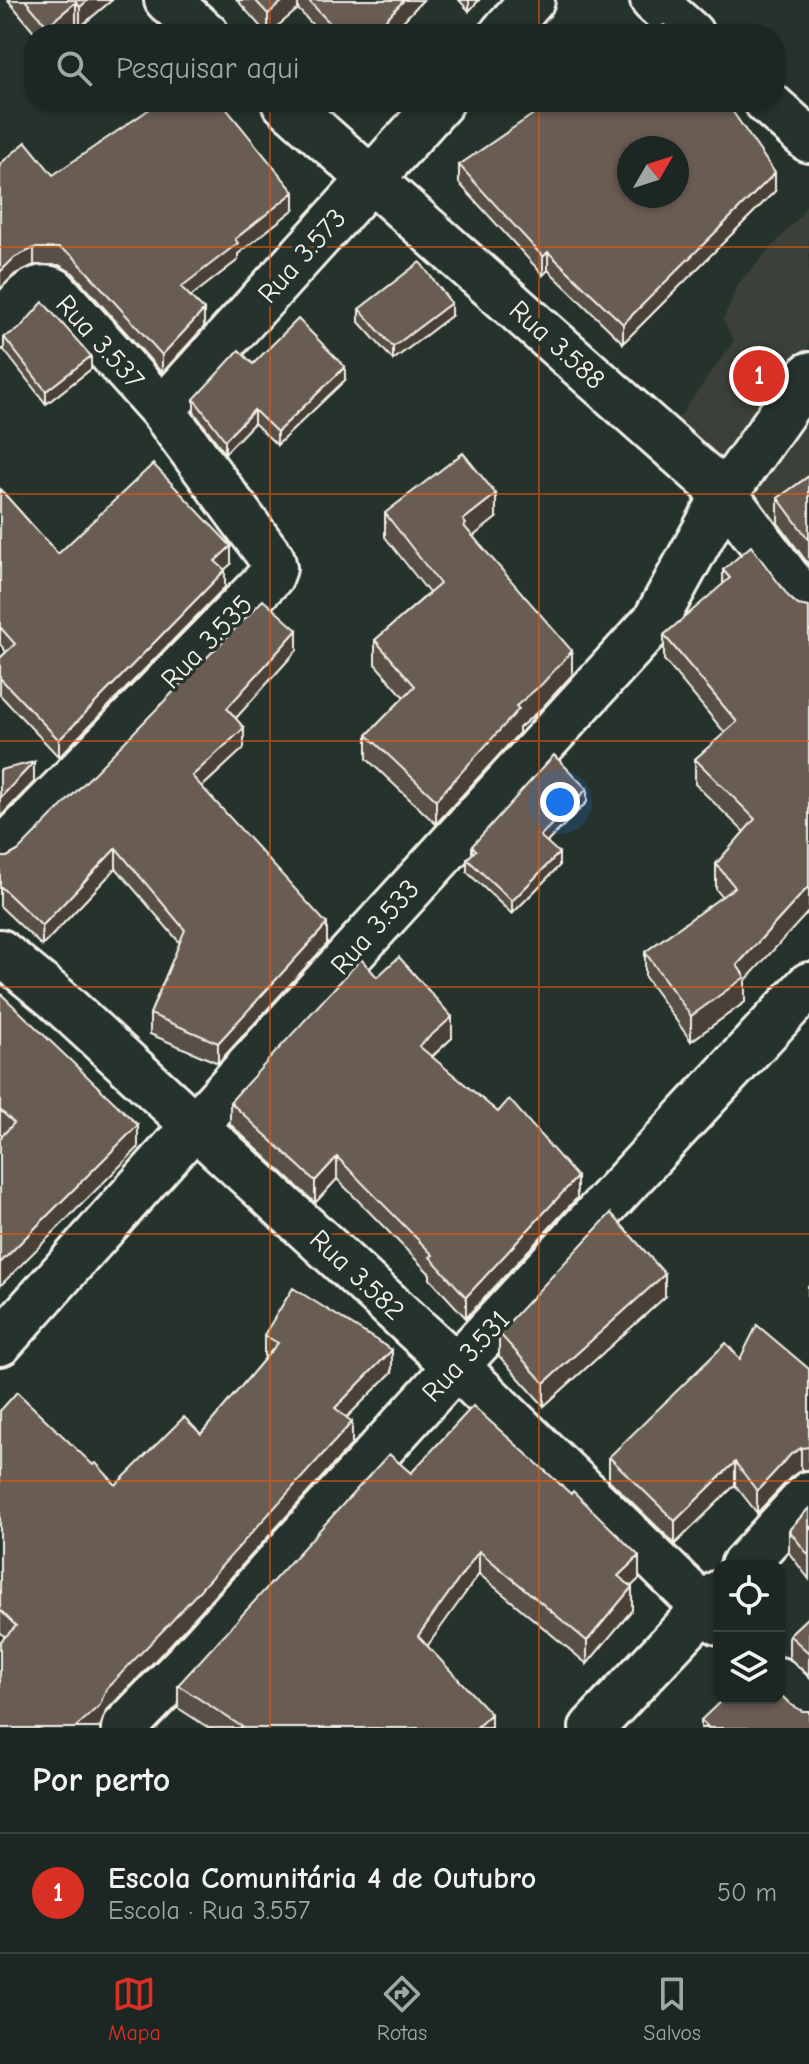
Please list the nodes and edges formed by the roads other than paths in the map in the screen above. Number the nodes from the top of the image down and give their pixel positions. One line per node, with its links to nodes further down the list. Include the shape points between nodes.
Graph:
1 (167, 0): 4 (street)
2 (532, 0): 5 (street)
3 (653, 0): 6 (street)
4 (195, 24)
5 (511, 24)
6 (680, 24)
7 (295, 112): 11 (street, Rua 3.588)
8 (432, 112): 11 (street, Rua 3.573)
9 (778, 112): 10 (street)
10 (809, 140)
11 (372, 179): 14 (street, Rua 3.573); 15 (street, Rua 3.588)
12 (0, 326): 14 (street, Rua 3.537, via 34,289 54,290)
13 (809, 375): 15 (street, Rua 3.533)
14 (162, 410): 17 (street, Rua 3.535, via 274,568)
15 (725, 494): 16 (street, Rua 3.588); 20 (street, Rua 3.533, via 655,621)
16 (809, 607)
17 (0, 853)
18 (0, 952): 20 (street, Rua 3.582)
19 (809, 985): 22 (street, Rua 3.531)
20 (195, 1125): 21 (street, Rua 3.533); 22 (street, Rua 3.582)
21 (0, 1343)
22 (456, 1366): 25 (street, Rua 3.582); 29 (street, Rua 3.531)
23 (809, 1494): 24 (street)
24 (748, 1560)
25 (713, 1606)
26 (713, 1608): 30 (street)
27 (785, 1686): 28 (street)
28 (809, 1710)
29 (124, 1728)
30 (592, 1728)

